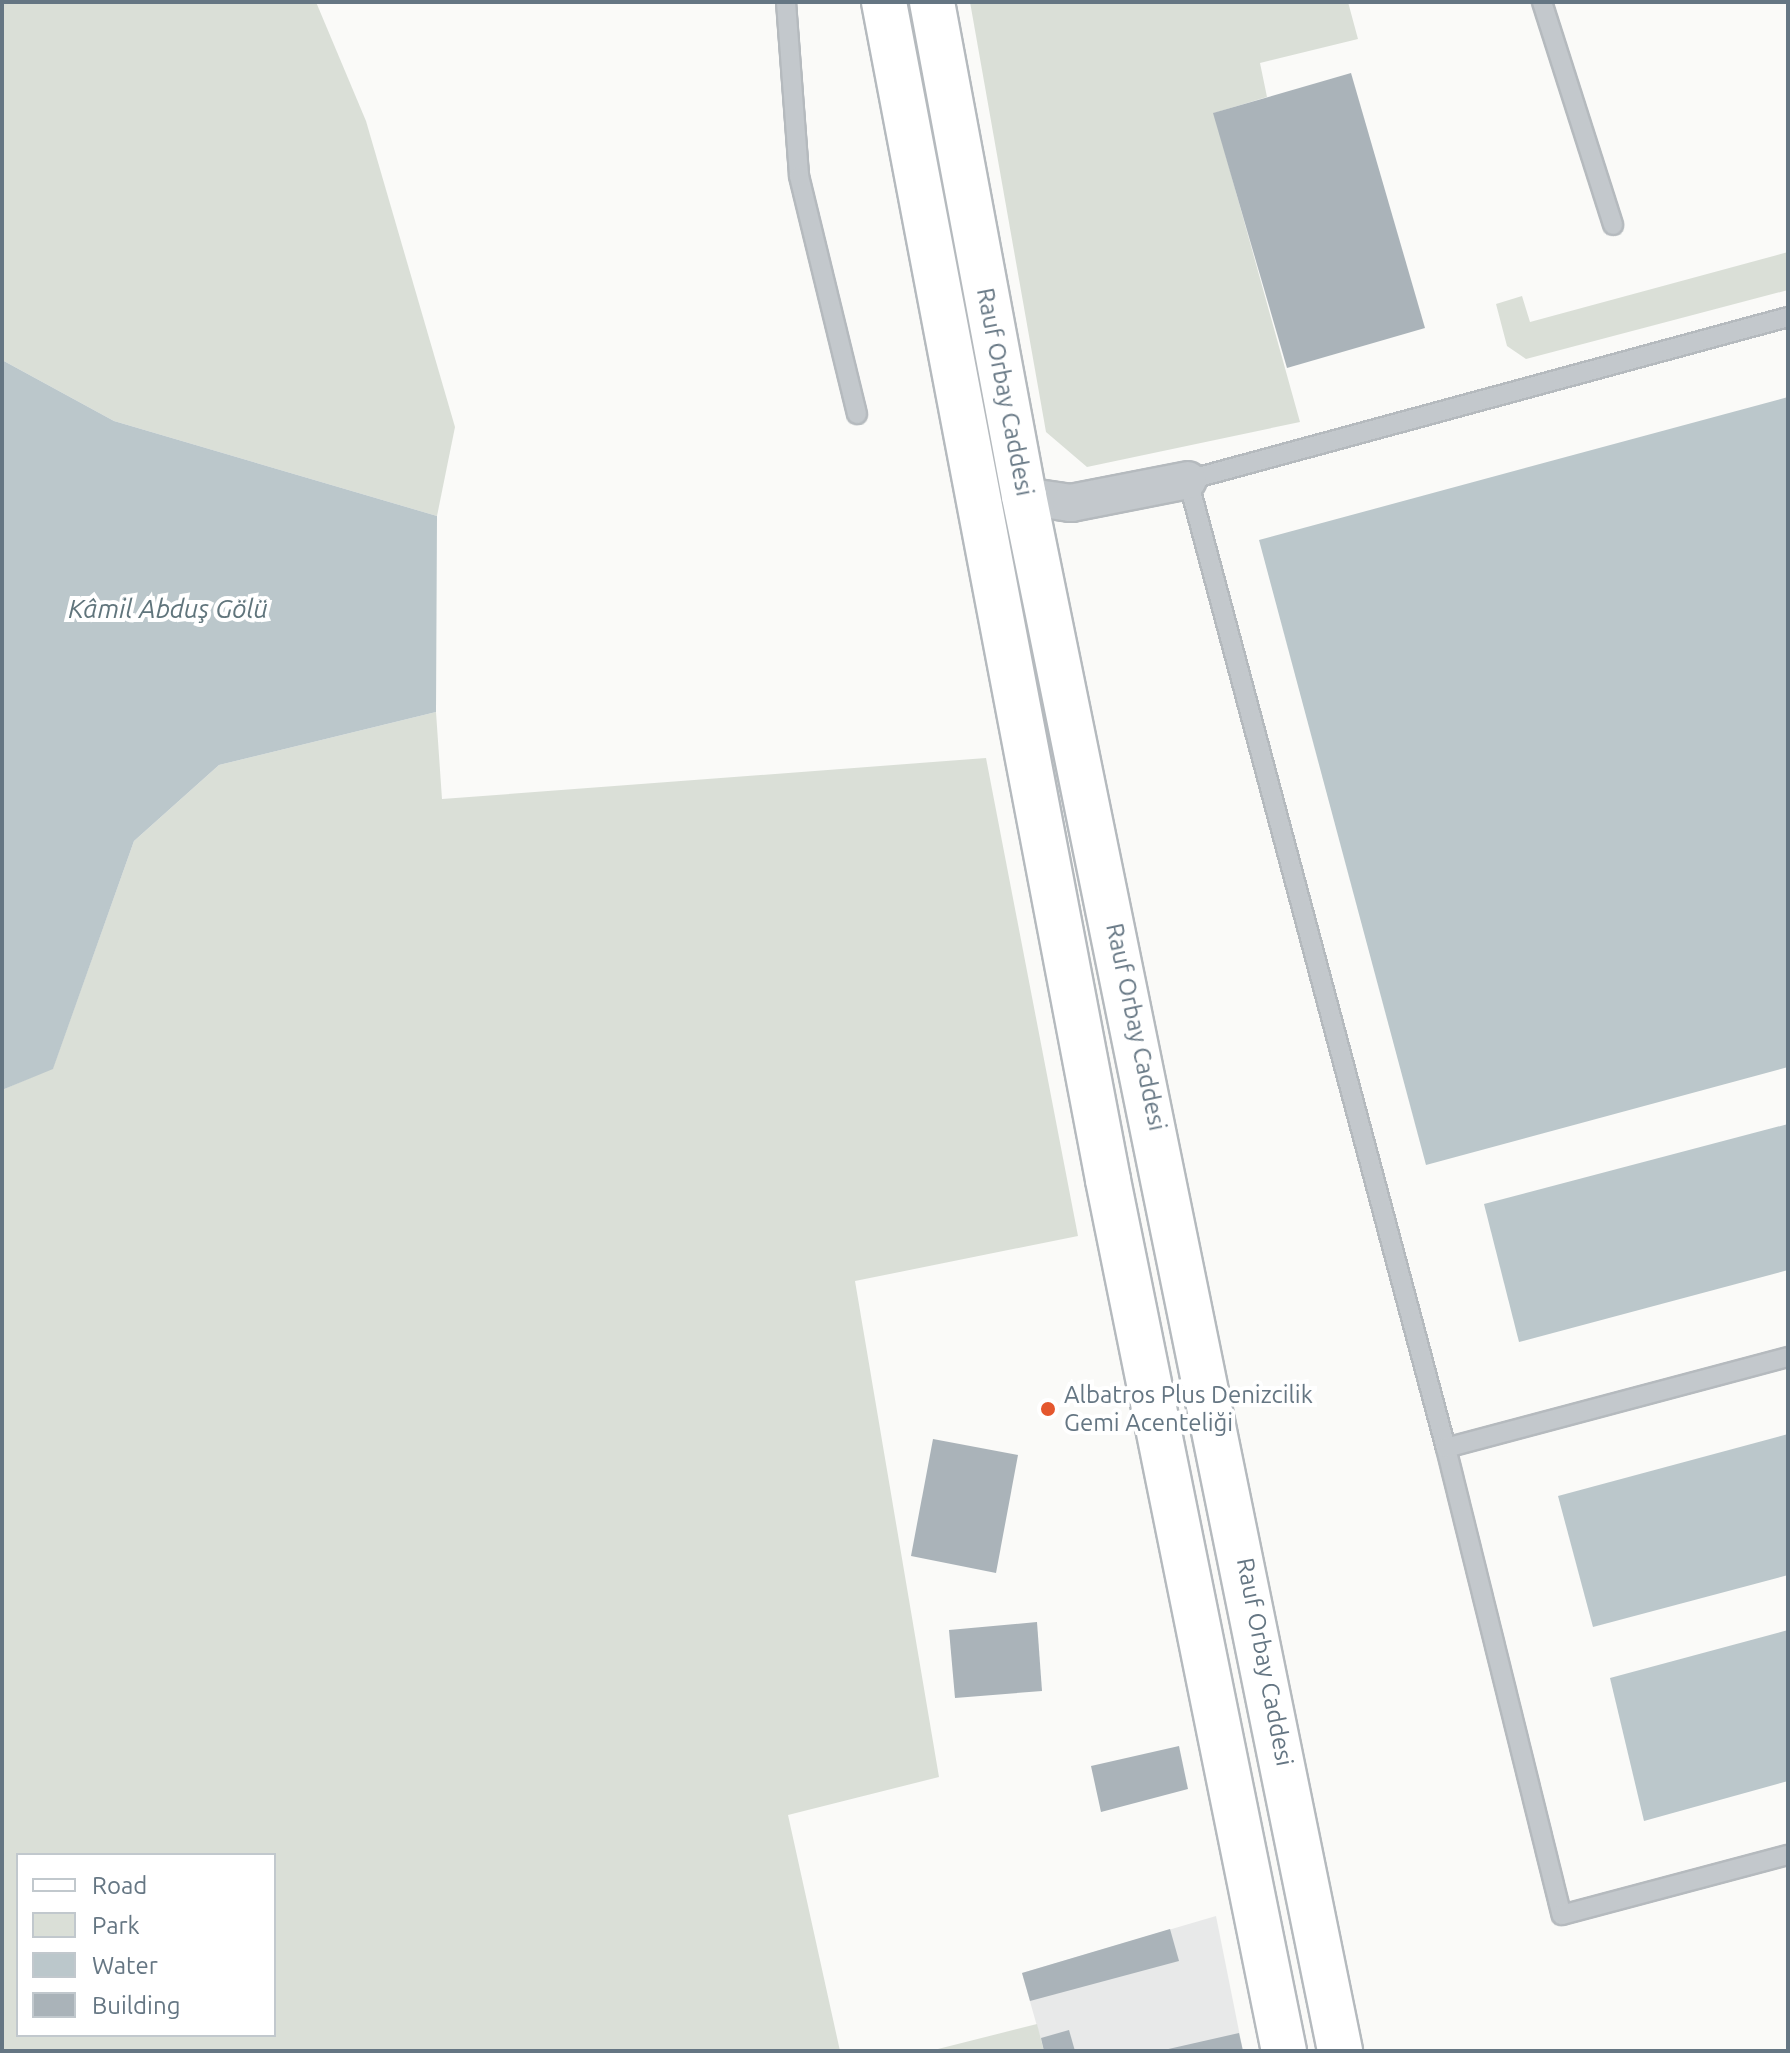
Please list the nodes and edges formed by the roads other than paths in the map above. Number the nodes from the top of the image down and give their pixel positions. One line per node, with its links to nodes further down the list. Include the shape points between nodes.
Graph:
1 (786, 2): 7 (lane, via 799,176)
2 (884, 2): 10 (main road, Rauf Orbay Caddesi)
3 (932, 2): 9 (main road, Rauf Orbay Caddesi)
4 (1542, 2): 5 (lane)
5 (1613, 225)
6 (1788, 317): 8 (lane)
7 (857, 414)
8 (1188, 480): 9 (street, via 1071,503); 12 (lane)
9 (1024, 496): 10 (main road); 15 (main road, Rauf Orbay Caddesi)
10 (978, 507): 14 (main road, Rauf Orbay Caddesi)
11 (1788, 1357): 12 (lane)
12 (1446, 1448): 13 (lane, via 1562,1915)
13 (1788, 1855)
14 (1284, 2051)
15 (1340, 2051)

